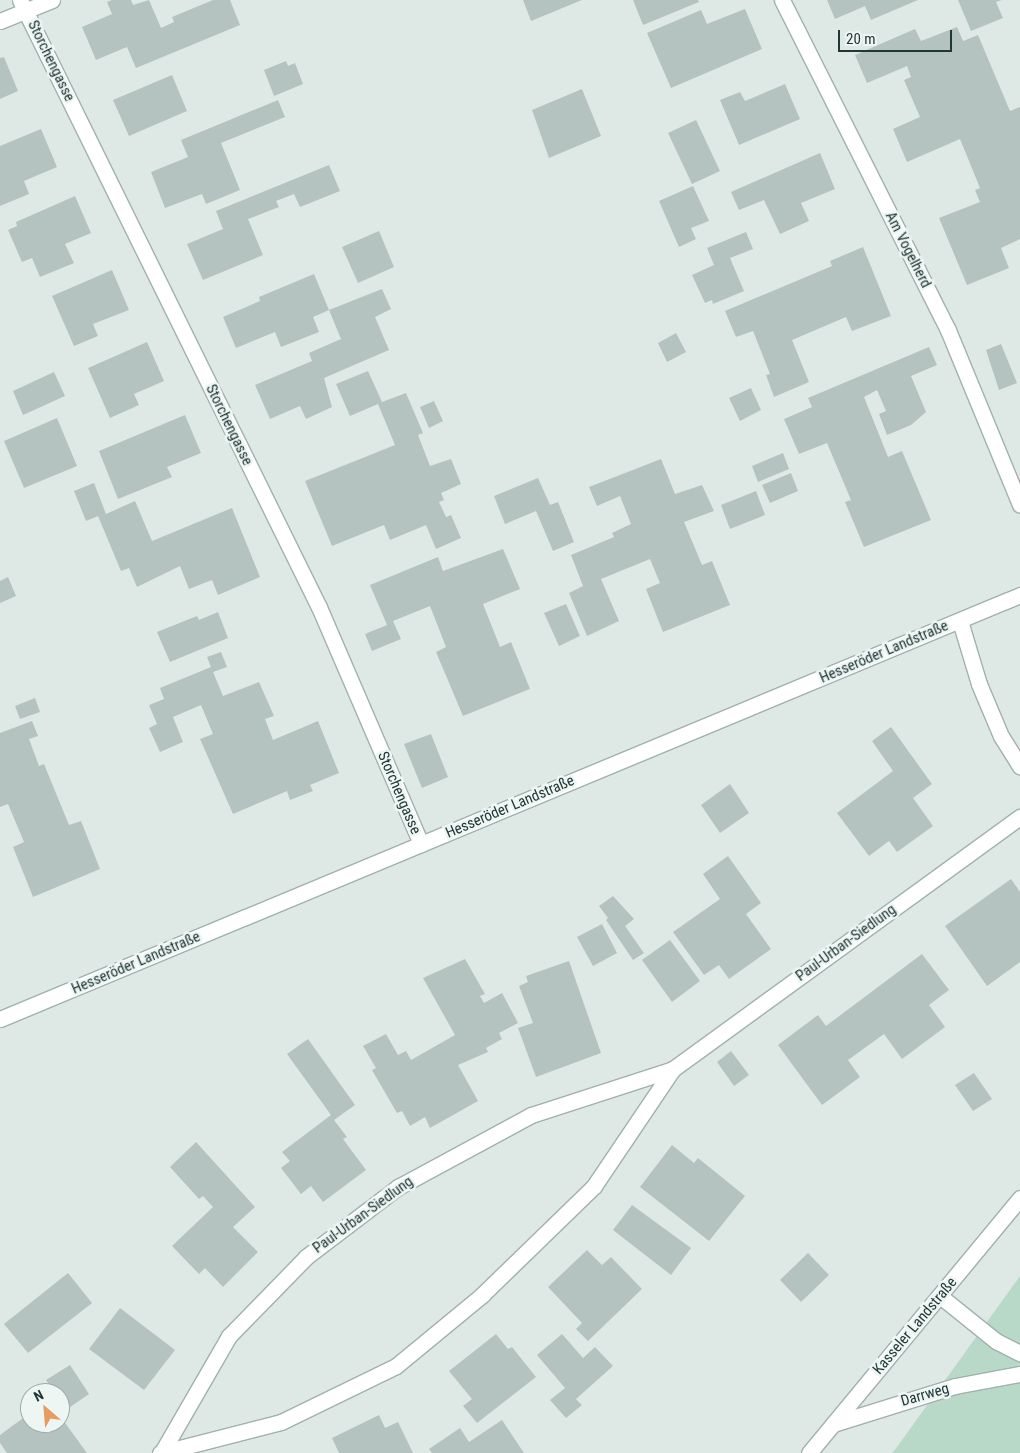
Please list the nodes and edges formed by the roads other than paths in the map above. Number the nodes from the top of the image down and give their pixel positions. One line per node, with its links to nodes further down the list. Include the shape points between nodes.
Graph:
1 (52, 0): 3 (street)
2 (782, 0): 5 (street, Am Vogelherd, via 948,330)
3 (23, 5): 4 (street); 10 (street, Storchengasse, via 319,607)
4 (0, 21)
5 (1020, 505)
6 (1020, 595): 7 (street, Hesseröder Landstraße)
7 (960, 621): 8 (street, via 979,684); 10 (street, Hesseröder Landstraße)
8 (1020, 767)
9 (1020, 817): 12 (street, Paul-Urban-Siedlung)
10 (421, 844): 11 (street, Hesseröder Landstraße)
11 (0, 1019)
12 (673, 1069): 18 (street, Paul-Urban-Siedlung, via 594,1186 482,1296 396,1366 281,1422); 18 (street, Paul-Urban-Siedlung, via 531,1115 398,1187 306,1257 229,1336)
13 (1020, 1198): 14 (street, Kasseler Landstraße)
14 (940, 1296): 15 (street, via 996,1341); 17 (street, Kasseler Landstraße)
15 (1020, 1353)
16 (1020, 1374): 17 (street, Darrweg, via 955,1386)
17 (833, 1424): 19 (street, Kasseler Landstraße)
18 (161, 1452)
19 (809, 1453)

